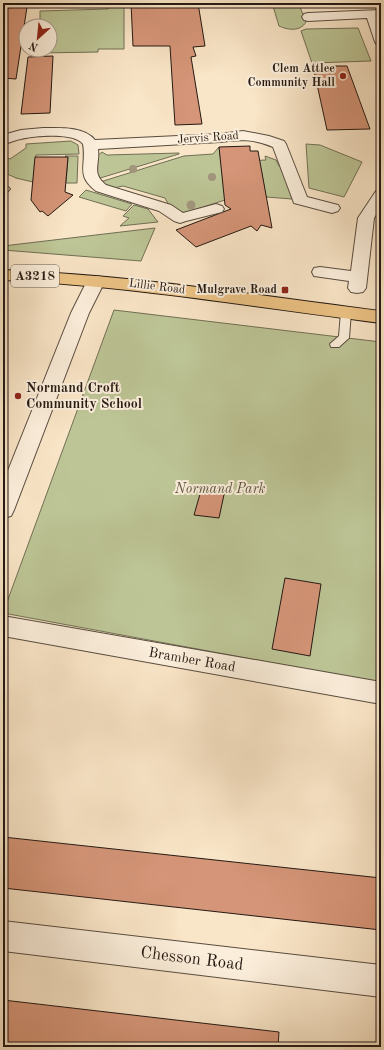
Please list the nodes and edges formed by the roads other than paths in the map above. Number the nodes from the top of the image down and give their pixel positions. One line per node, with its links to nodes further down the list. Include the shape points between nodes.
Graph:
1 (376, 14): 2 (street); 3 (street)
2 (308, 17)
3 (381, 42)
4 (3, 140): 5 (street, via 26,134 56,132 75,134 88,140)
5 (91, 145): 7 (street, Jervis Road, via 220,138 238,134 266,138 279,144 300,200); 8 (street, via 89,176 93,183 101,188 165,208 180,218)
6 (381, 194): 9 (street, via 366,218 358,282)
7 (332, 208)
8 (216, 209)
9 (320, 272)
10 (3, 275): 11 (main road, Lillie Road / A3218, via 67,277)
11 (96, 281): 12 (main road, Lillie Road / A3218, via 142,284); 15 (street, via 80,314)
12 (346, 312): 13 (main road, Lillie Road / A3218); 14 (lane, via 344,338)
13 (381, 317)
14 (335, 344)
15 (3, 510)
16 (3, 626): 17 (street, Bramber Road)
17 (381, 693)
18 (3, 936): 19 (street, Chesson Road)
19 (381, 982)

